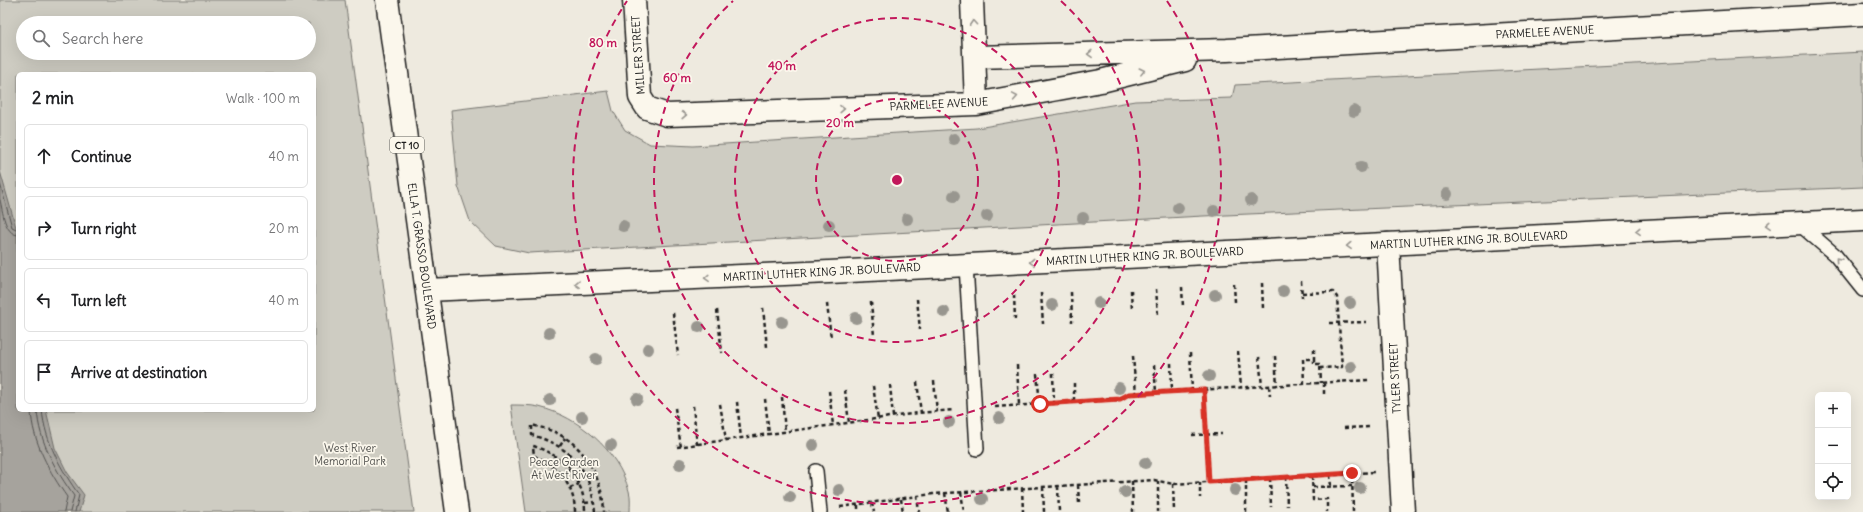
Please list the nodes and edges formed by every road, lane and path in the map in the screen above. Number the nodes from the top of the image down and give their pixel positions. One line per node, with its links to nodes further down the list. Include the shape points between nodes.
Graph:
1 (387, 0): 18 (main road, ELLA T. GRASSO BOULEVARD / CT 10)
2 (634, 0): 8 (main road, MILLER STREET, via 640,97)
3 (972, 0): 6 (main road, one-way to 3)
4 (1863, 14): 5 (main road, PARMELEE AVENUE)
5 (1227, 50): 6 (main road, PARMELEE AVENUE, one-way to 6); 7 (main road, PARMELEE AVENUE, one-way to 5, via 1101,81)
6 (975, 57): 7 (main road)
7 (976, 104): 8 (main road, PARMELEE AVENUE, one-way to 7, via 668,115)
8 (647, 108)
9 (1863, 220): 10 (main road, MARTIN LUTHER KING JR. BOULEVARD)
10 (1798, 224): 11 (main road, MARTIN LUTHER KING JR. BOULEVARD, one-way to 11); 20 (lane, one-way to 10, via 1835,255)
11 (1388, 244): 12 (main road, MARTIN LUTHER KING JR. BOULEVARD, one-way to 12); 173 (main road, TYLER STREET)
12 (966, 265): 18 (main road, MARTIN LUTHER KING JR. BOULEVARD, one-way to 18); 93 (lane)
13 (1301, 281): 23 (path)
14 (1262, 283): 32 (path)
15 (1234, 284): 28 (path)
16 (1182, 287): 30 (path)
17 (1156, 289): 36 (path)
18 (427, 290): 153 (main road, ELLA T. GRASSO BOULEVARD / CT 10)
19 (1131, 290): 34 (path)
20 (1863, 290)
21 (1071, 292): 38 (path)
22 (1040, 293): 42 (path)
23 (1302, 293): 25 (path); 41 (path, via 1333,292 1337,297)
24 (1014, 295): 37 (path)
25 (1302, 298)
26 (917, 299): 43 (path)
27 (871, 302): 44 (path)
28 (1235, 302)
29 (827, 304): 45 (path)
30 (1183, 307)
31 (763, 308): 47 (path)
32 (1263, 308)
33 (717, 310): 49 (path)
34 (1132, 310)
35 (673, 313): 51 (path)
36 (1158, 315)
37 (1015, 319)
38 (1072, 322)
39 (1366, 322): 41 (path)
40 (1329, 323): 41 (path)
41 (1338, 323): 59 (path, via 1342,367)
42 (1043, 324)
43 (920, 330)
44 (874, 336)
45 (831, 338)
46 (1314, 346): 55 (path)
47 (767, 347)
48 (1238, 351): 73 (path)
49 (722, 353)
50 (1190, 353): 75 (path)
51 (678, 355)
52 (1133, 356): 80 (path)
53 (1276, 356): 72 (path)
54 (1260, 357): 70 (path)
55 (1314, 358): 59 (path, via 1314,364 1320,364); 67 (path, via 1303,359)
56 (1171, 364): 78 (path)
57 (1017, 365): 90 (path)
58 (1154, 365): 79 (path)
59 (1320, 368): 66 (path)
60 (1053, 373): 87 (path)
61 (1037, 374): 89 (path)
62 (1370, 380): 66 (path)
63 (934, 381): 94 (path)
64 (917, 382): 95 (path)
65 (1074, 383): 86 (path)
66 (1322, 383): 67 (path); 81 (path)
67 (1304, 384): 72 (path)
68 (890, 385): 96 (path)
69 (873, 386): 97 (path)
70 (1262, 386): 71 (path); 73 (path)
71 (1269, 386): 72 (path); 82 (path)
72 (1277, 386)
73 (1241, 387): 76 (path)
74 (845, 390): 98 (path)
75 (1192, 390): 76 (path); 78 (path)
76 (1204, 390): 105 (path)
77 (829, 391): 99 (path)
78 (1172, 391): 79 (path)
79 (1156, 392): 80 (path)
80 (1136, 394): 86 (path, via 1129,394 1120,399)
81 (1324, 394)
82 (1270, 396)
83 (782, 397): 102 (path)
84 (765, 399): 103 (path)
85 (737, 402): 108 (path)
86 (1074, 402): 87 (path)
87 (1054, 403): 89 (path)
88 (720, 404): 109 (path)
89 (1040, 404): 90 (path)
90 (1020, 405): 93 (path)
91 (693, 406): 110 (path)
92 (675, 408): 110 (path, via 679,447)
93 (974, 408): 94 (path); 112 (lane)
94 (937, 412): 95 (path)
95 (921, 413): 96 (path)
96 (893, 417): 97 (path)
97 (878, 419): 98 (path)
98 (849, 423): 99 (path)
99 (833, 425): 102 (path)
100 (1372, 427): 101 (path)
101 (1344, 428)
102 (785, 432): 103 (path)
103 (769, 434): 108 (path)
104 (1222, 434): 105 (path)
105 (1206, 435): 106 (path); 128 (path)
106 (1192, 436)
107 (565, 438): 111 (path); 111 (path, via 532,425 532,435); 118 (path, via 588,461)
108 (741, 438): 109 (path)
109 (726, 440): 110 (path)
110 (697, 444)
111 (560, 446): 113 (path)
112 (977, 449)
113 (576, 460): 114 (path); 123 (path)
114 (568, 468): 129 (path); 137 (path, via 556,455 533,446 534,456 554,467)
115 (816, 471): 158 (lane)
116 (1375, 472): 117 (path)
117 (1352, 473): 119 (path); 133 (path)
118 (595, 475): 123 (path); 157 (path, via 600,486)
119 (1330, 475): 120 (path); 136 (path)
120 (1312, 476): 121 (path); 135 (path)
121 (1286, 477): 122 (path); 149 (path)
122 (1270, 478): 125 (path); 150 (path)
123 (587, 479): 144 (path)
124 (1158, 480): 126 (path); 130 (path); 169 (path)
125 (1246, 480): 128 (path); 170 (path)
126 (1132, 481): 131 (path); 168 (path)
127 (1200, 482): 128 (path); 130 (path); 143 (path)
128 (1209, 482)
129 (579, 484): 137 (path); 145 (path)
130 (1173, 484): 152 (path)
131 (1078, 485): 132 (path); 147 (path)
132 (1058, 486): 134 (path); 167 (path)
133 (1352, 486): 136 (path); 172 (path)
134 (1043, 487): 138 (path); 166 (path)
135 (1314, 487): 136 (path); 171 (path, via 1314,500 1327,499)
136 (1331, 487)
137 (570, 488): 154 (path)
138 (1022, 488): 139 (path); 165 (path)
139 (961, 492): 140 (path); 164 (path)
140 (946, 493): 141 (path); 163 (path)
141 (917, 496): 142 (path); 162 (path)
142 (901, 498): 146 (path); 161 (path)
143 (1200, 498)
144 (594, 502): 145 (path); 156 (path)
145 (585, 503): 155 (path)
146 (872, 503): 148 (path); 160 (path)
147 (1079, 503)
148 (858, 505): 151 (path); 159 (path)
149 (1287, 506)
150 (1271, 507)
151 (839, 508)
152 (1174, 511)
153 (457, 512)
154 (575, 512)
155 (585, 512)
156 (595, 512)
157 (604, 512)
158 (820, 512)
159 (858, 512)
160 (874, 512)
161 (903, 512)
162 (919, 512)
163 (948, 512)
164 (964, 512)
165 (1023, 512)
166 (1044, 512)
167 (1059, 512)
168 (1133, 512)
169 (1158, 512)
170 (1246, 512)
171 (1327, 512)
172 (1353, 512)
173 (1403, 512)

